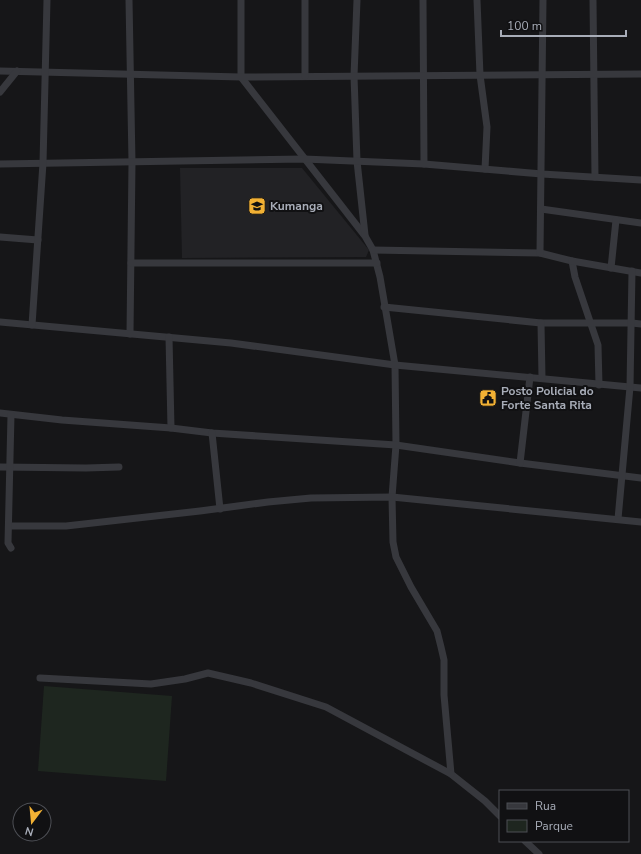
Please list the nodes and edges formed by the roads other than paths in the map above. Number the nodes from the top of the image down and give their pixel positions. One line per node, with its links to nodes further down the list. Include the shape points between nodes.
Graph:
1 (47, 0): 12 (street)
2 (129, 0): 13 (street)
3 (241, 0): 21 (street)
4 (305, 0): 19 (street)
5 (357, 0): 20 (street)
6 (423, 0): 16 (street)
7 (477, 0): 17 (street)
8 (543, 0): 18 (street)
9 (593, 0): 14 (street)
10 (0, 71): 11 (street)
11 (16, 71): 12 (street); 22 (street)
12 (46, 72): 13 (street); 26 (street)
13 (131, 74): 21 (street); 25 (street)
14 (593, 74): 15 (street); 18 (street); 31 (street)
15 (641, 74)
16 (423, 75): 17 (street); 20 (street); 28 (street)
17 (480, 75): 18 (street); 29 (street, via 487,127)
18 (543, 75): 30 (street)
19 (304, 76): 20 (street); 21 (street)
20 (354, 76): 24 (street)
21 (241, 77): 23 (street)
22 (0, 92)
23 (304, 159): 24 (street); 25 (street); 36 (street)
24 (357, 161): 28 (street); 36 (street)
25 (132, 162): 26 (street); 42 (street)
26 (43, 163): 27 (street); 38 (street)
27 (0, 164)
28 (424, 164): 29 (street)
29 (485, 169): 30 (street)
30 (542, 174): 31 (street); 33 (street)
31 (595, 178): 32 (street)
32 (641, 180)
33 (541, 209): 34 (street); 40 (street)
34 (616, 220): 35 (street); 44 (street)
35 (641, 223)
36 (365, 236): 39 (street)
37 (0, 237): 38 (street)
38 (38, 240): 53 (street)
39 (373, 250): 40 (street); 43 (street)
40 (540, 253): 41 (street)
41 (572, 261): 44 (street); 50 (street, via 575,277)
42 (130, 263): 43 (street); 54 (street)
43 (376, 263): 47 (street)
44 (611, 268): 45 (street)
45 (632, 271): 46 (street); 51 (street)
46 (641, 273)
47 (384, 308): 49 (street); 56 (street)
48 (0, 322): 53 (street)
49 (542, 323): 50 (street); 58 (street)
50 (592, 323): 51 (street); 59 (street, via 598,345)
51 (632, 323): 52 (street); 60 (street)
52 (641, 324)
53 (32, 325): 54 (street)
54 (130, 334): 55 (street)
55 (169, 337): 56 (street); 64 (street)
56 (395, 365): 57 (street); 66 (street)
57 (530, 377): 58 (street); 67 (street)
58 (542, 378): 59 (street)
59 (599, 385): 60 (street)
60 (630, 387): 61 (street); 71 (street)
61 (641, 388)
62 (0, 413): 63 (street)
63 (11, 415): 64 (street); 69 (street)
64 (171, 428): 65 (street)
65 (212, 433): 66 (street); 74 (street)
66 (396, 445): 67 (street); 73 (street)
67 (520, 463): 71 (street)
68 (0, 467): 69 (street)
69 (10, 467): 70 (street); 77 (street)
70 (119, 467)
71 (622, 476): 72 (street); 75 (street)
72 (641, 478)
73 (392, 497): 74 (street, via 311,498); 75 (street); 80 (street, via 396,557 437,631 444,660 444,695)
74 (220, 508): 77 (street, via 66,526)
75 (618, 519): 76 (street)
76 (641, 522)
77 (9, 526): 78 (street, via 8,543)
78 (11, 548)
79 (40, 678): 80 (street, via 151,684 208,673 251,683 326,707)
80 (451, 774): 81 (street)
81 (499, 815)
82 (526, 842): 83 (street)
83 (539, 854)

